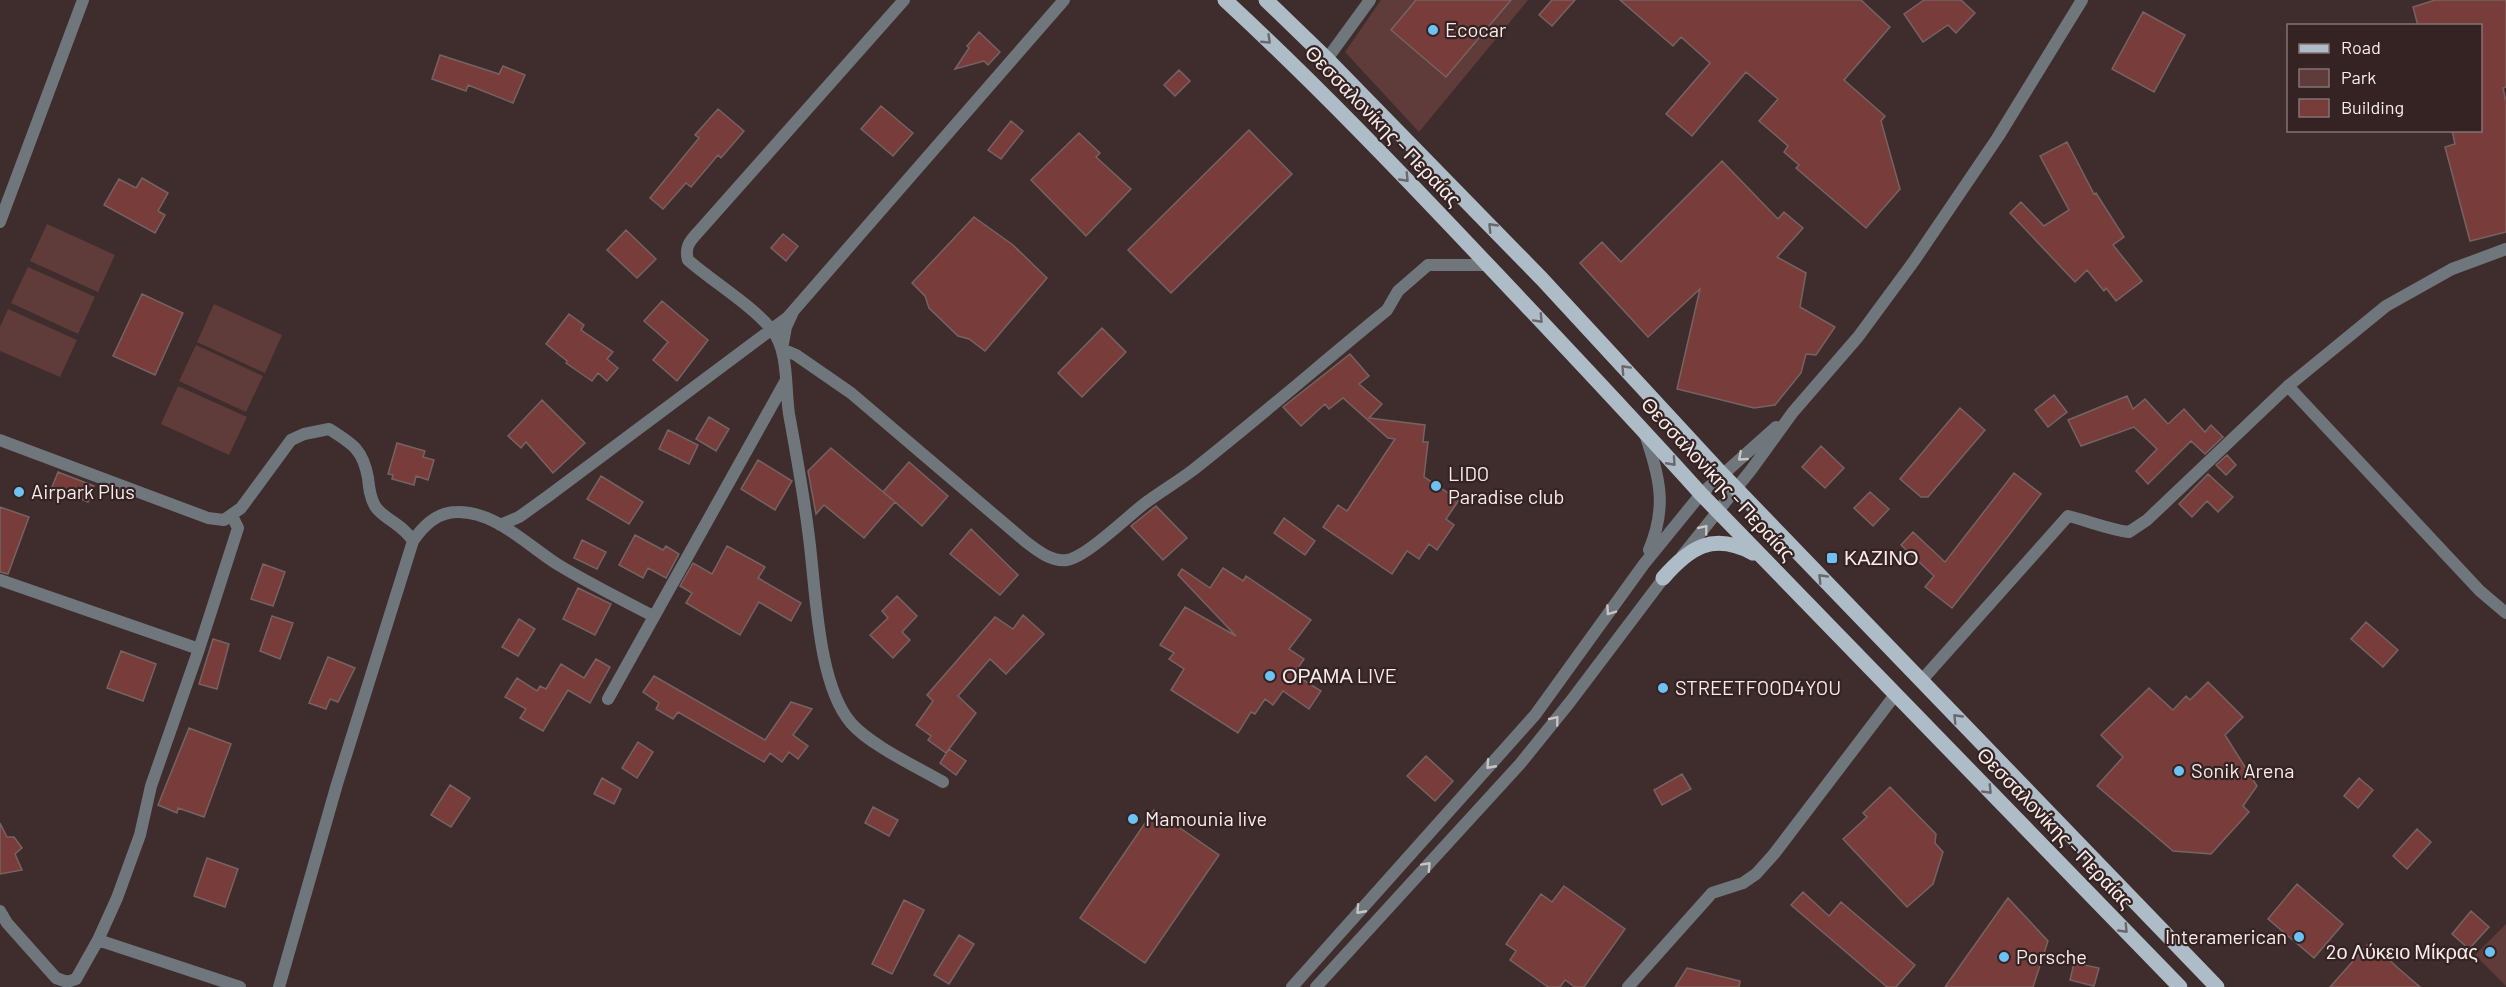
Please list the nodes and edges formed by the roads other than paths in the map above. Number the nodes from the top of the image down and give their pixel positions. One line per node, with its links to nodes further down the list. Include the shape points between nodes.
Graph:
1 (83, 0): 9 (street)
2 (904, 0): 13 (street, via 689,243 688,260)
3 (1064, 0): 12 (street)
4 (1225, 0): 11 (main road, Θεσσαλονίκης - Περαίας, one-way to 11, via 1314,84)
5 (1266, 0): 8 (main road, Θεσσαλονίκης - Περαίας)
6 (1370, 0): 8 (street)
7 (2082, 0): 17 (street, via 1998,137 1914,261 1858,337)
8 (1327, 58): 20 (main road, Θεσσαλονίκης - Περαίας, one-way to 8, via 1542,279)
9 (0, 222)
10 (2506, 249): 16 (street, via 2452,269 2386,306)
11 (1488, 265): 14 (street, via 1428,265 1398,291 1387,310 1191,472 1081,555 1068,560 1041,554 851,393); 18 (main road, Θεσσαλονίκης - Περαίας, one-way to 18)
12 (793, 312): 13 (street); 14 (street)
13 (772, 330): 14 (street); 27 (street, via 519,517)
14 (782, 349): 15 (street)
15 (785, 382): 34 (street); 39 (street, via 822,638 841,710 871,739)
16 (2288, 386): 33 (street, via 2480,591); 36 (street, via 2147,520 2128,532 2068,516)
17 (1793, 412): 20 (street, one-way to 20); 21 (street)
18 (1644, 430): 22 (main road, Θεσσαλονίκης - Περαίας, one-way to 22); 30 (street, via 1658,476 1661,502 1655,536)
19 (0, 440): 24 (street, via 208,518 224,520)
20 (1722, 474): 21 (main road, Θεσσαλονίκης - Περαίας); 22 (street)
21 (1737, 488): 23 (street); 36 (main road, Θεσσαλονίκης - Περαίας, one-way to 21)
22 (1701, 494): 23 (main road, Θεσσαλονίκης - Περαίας); 30 (street)
23 (1718, 512): 29 (main road, Θεσσαλονίκης - Περαίας); 31 (street, one-way to 23)
24 (232, 516): 26 (street, via 291,441 329,429 354,444 365,462 376,508); 35 (street, via 238,528)
25 (434, 519): 26 (street); 27 (street, via 447,513 470,513); 28 (street)
26 (399, 524): 28 (street)
27 (500, 525): 34 (street, via 558,564)
28 (413, 541): 45 (street)
29 (1763, 558): 31 (main road, via 1723,542 1705,545 1686,554); 37 (main road, Θεσσαλονίκης - Περαίας)
30 (1644, 564): 46 (street, one-way to 46, via 1535,715)
31 (1663, 578): 47 (street, one-way to 31, via 1520,764)
32 (0, 580): 35 (street)
33 (2506, 613)
34 (654, 616): 38 (street)
35 (199, 649): 41 (street, via 152,786 140,835)
36 (1921, 681): 49 (main road, Θεσσαλονίκης - Περαίας, one-way to 36)
37 (1895, 695): 43 (main road, Θεσσαλονίκης - Περαίας, one-way to 43); 48 (street, via 1756,874 1712,893)
38 (608, 699)
39 (943, 782)
40 (0, 911): 42 (street, via 56,978)
41 (98, 940): 42 (street); 44 (street)
42 (74, 983)
43 (2175, 985)
44 (240, 987)
45 (279, 987)
46 (1292, 987)
47 (1316, 987)
48 (1628, 987)
49 (2217, 987)

